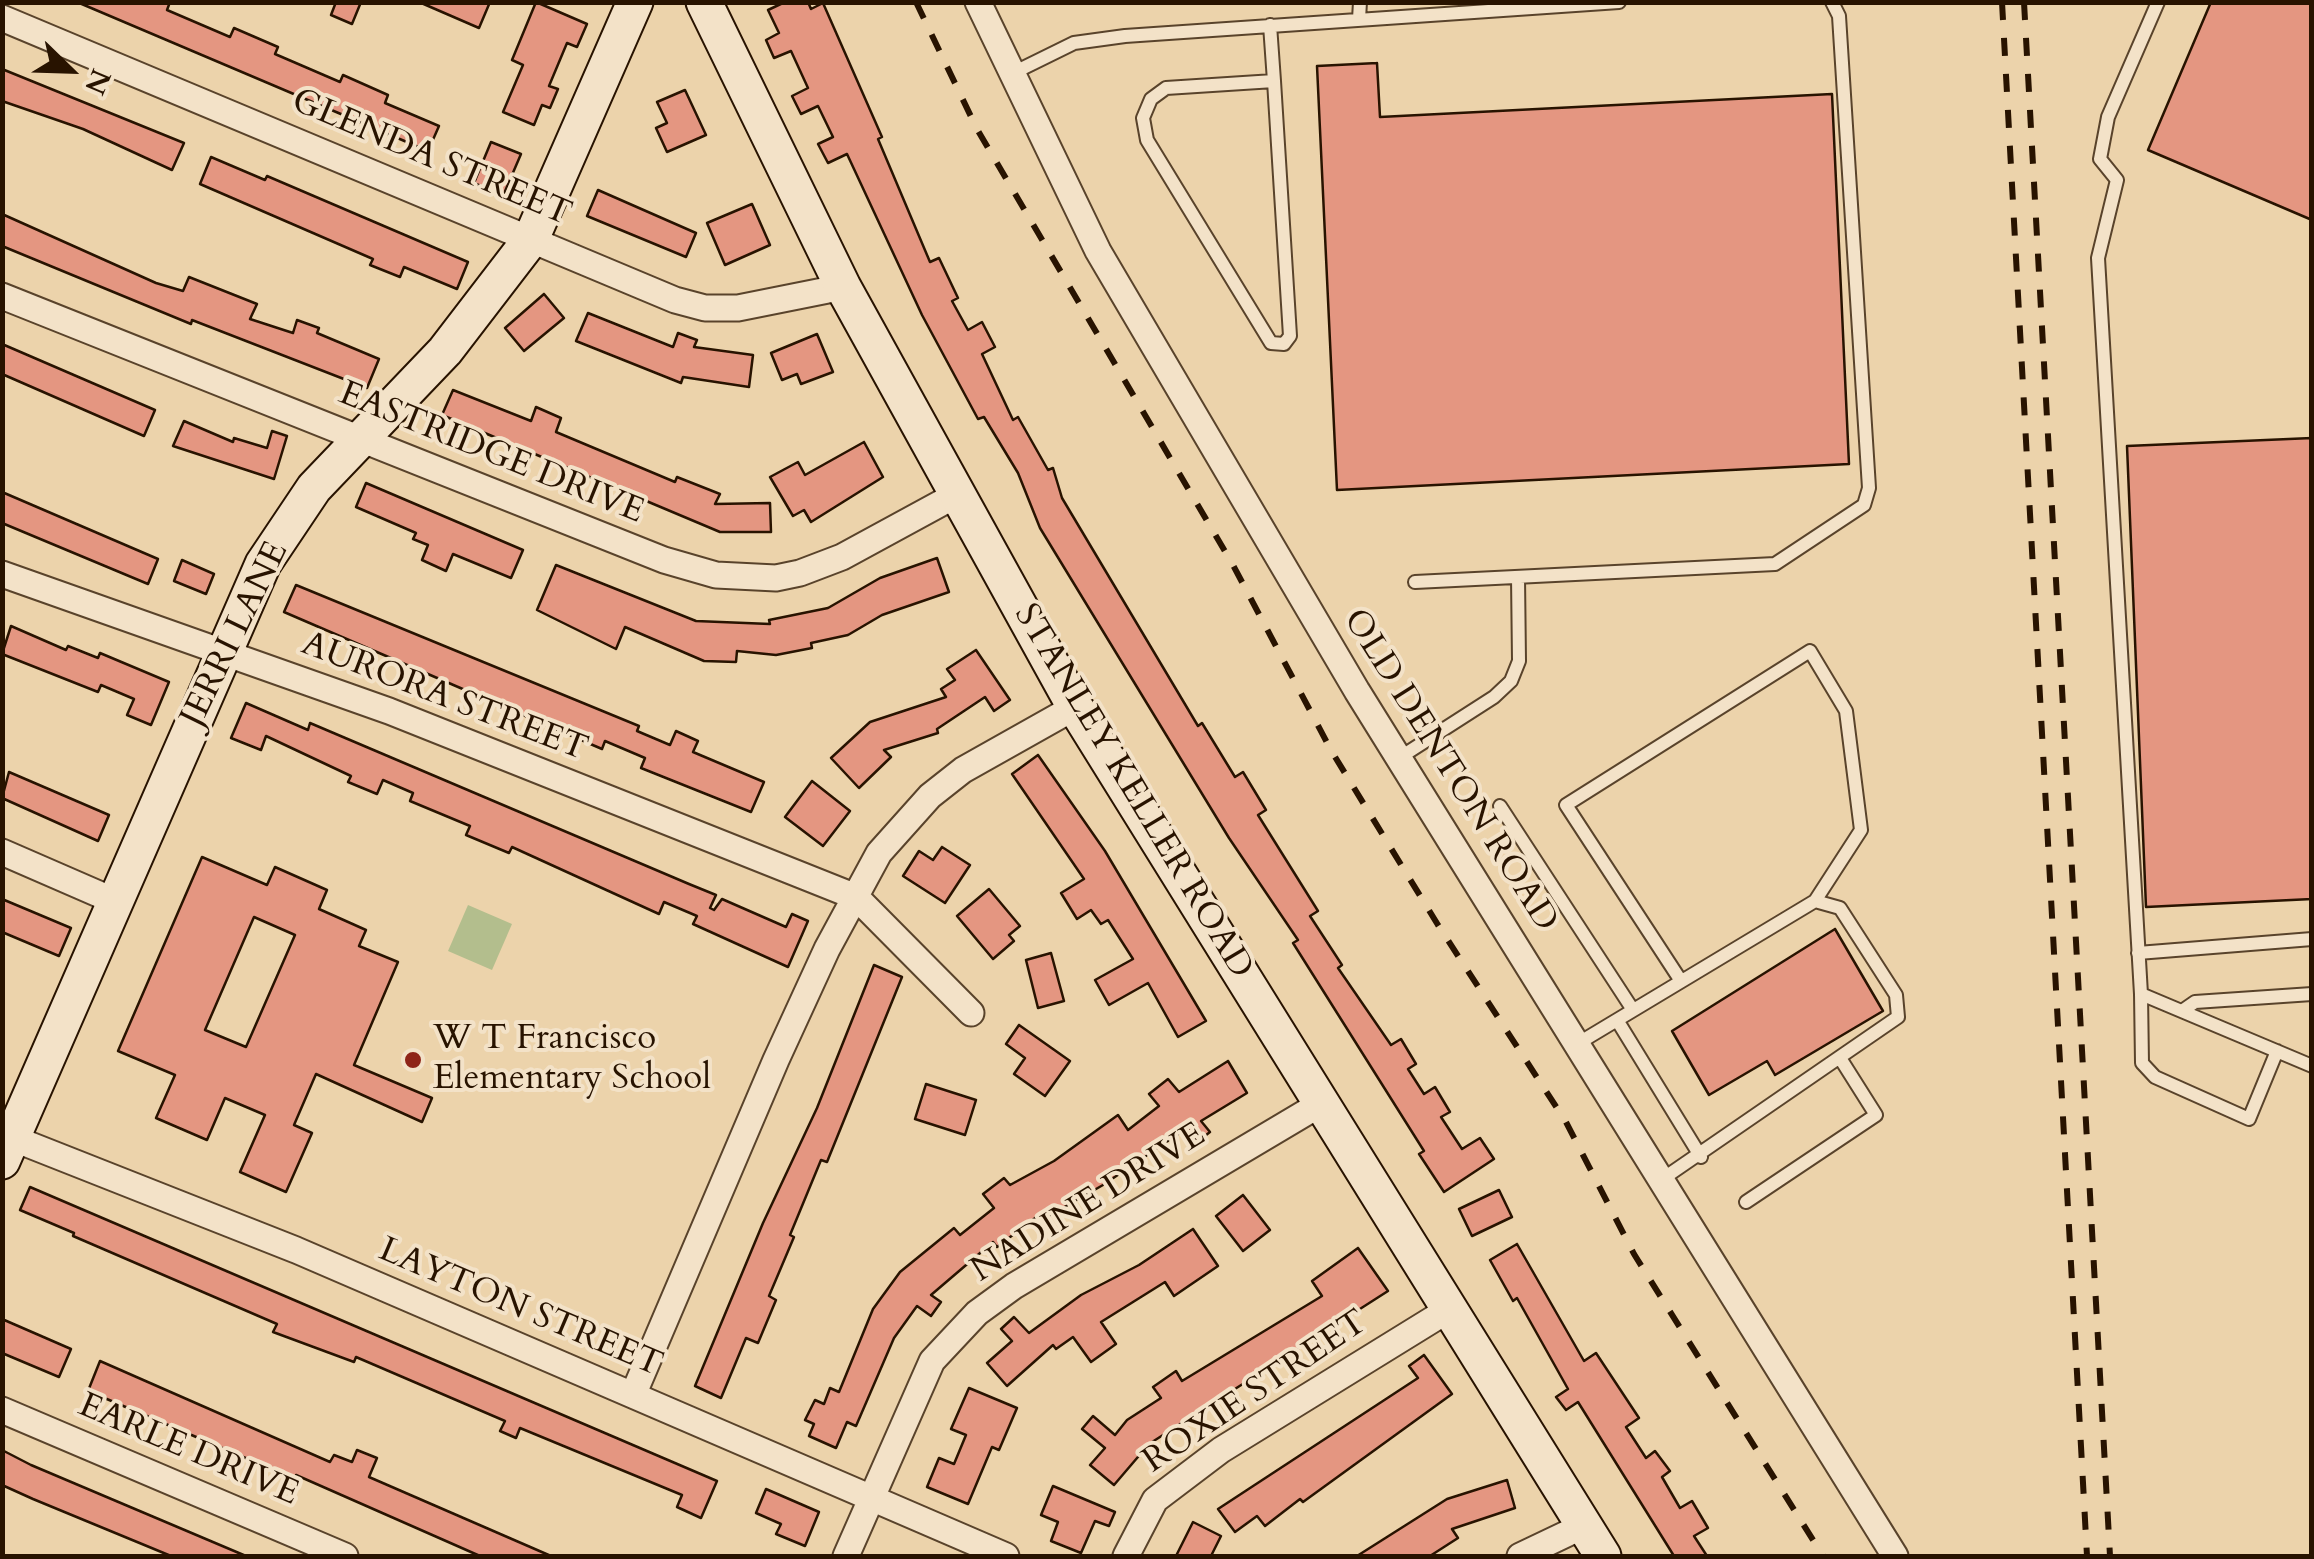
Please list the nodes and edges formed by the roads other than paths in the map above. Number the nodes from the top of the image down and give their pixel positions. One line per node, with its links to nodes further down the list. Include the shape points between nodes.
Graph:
1 (635, 2): 13 (street, JERRI LANE)
2 (704, 2): 14 (street, STANLEY KELLER ROAD)
3 (978, 2): 11 (street, OLD DENTON ROAD)
4 (1360, 2): 9 (lane)
5 (1618, 2): 9 (lane)
6 (1832, 2): 19 (lane, via 1839,16 1869,488 1864,505 1775,564)
7 (2158, 2): 30 (lane, via 2108,117 2100,159 2118,180 2098,258)
8 (2, 18): 13 (street, GLENDA STREET)
9 (1359, 19): 10 (lane)
10 (1270, 25): 11 (lane, via 1074,43); 12 (lane)
11 (1010, 74): 23 (street, OLD DENTON ROAD, via 1098,251)
12 (1274, 80): 12 (lane, via 1290,336 1284,344 1271,343 1147,140 1142,118 1166,88)
13 (531, 239): 14 (street, GLENDA STREET, via 705,308 738,308); 16 (street, JERRI LANE, via 445,351)
14 (843, 286): 17 (street, STANLEY KELLER ROAD)
15 (2, 296): 16 (street, EASTRIDGE DRIVE)
16 (363, 440): 17 (street, EASTRIDGE DRIVE, via 716,575 800,573); 21 (street, JERRI LANE, via 314,488 263,564)
17 (956, 496): 22 (street, STANLEY KELLER ROAD)
18 (2, 574): 21 (street, AURORA STREET)
19 (1518, 576): 20 (lane); 23 (lane, via 1519,662 1510,681)
20 (1415, 582)
21 (224, 652): 26 (street, AURORA STREET); 28 (street, JERRI LANE)
22 (1074, 707): 26 (street, via 930,796 880,854); 42 (street, STANLEY KELLER ROAD)
23 (1398, 758): 38 (street, OLD DENTON ROAD)
24 (1500, 806): 34 (lane)
25 (2, 852): 28 (street)
26 (856, 897): 36 (street); 48 (street, via 776,1060)
27 (1815, 901): 31 (lane); 31 (lane, via 1861,830 1846,711 1810,650 1566,805); 40 (lane, via 1840,908 1896,995 1898,1017)
28 (118, 902): 43 (street, JERRI LANE)
29 (2312, 939): 30 (lane)
30 (2138, 953): 32 (lane)
31 (1681, 980): 34 (lane)
32 (2140, 994): 35 (lane); 39 (lane, via 2142,1063 2155,1077 2249,1119)
33 (2312, 994): 35 (lane, via 2195,1002)
34 (1633, 1010): 37 (lane)
35 (2182, 1011): 39 (lane)
36 (971, 1013)
37 (1617, 1020): 38 (lane); 44 (lane)
38 (1577, 1044): 45 (street, OLD DENTON ROAD)
39 (2278, 1051): 41 (lane)
40 (1840, 1058): 44 (lane); 46 (lane, via 1876,1115)
41 (2312, 1066)
42 (1322, 1103): 47 (street, STANLEY KELLER ROAD); 50 (street, NADINE DRIVE, via 977,1313 932,1362)
43 (6, 1145): 48 (street, LAYTON STREET, via 296,1250)
44 (1702, 1156): 45 (lane)
45 (1661, 1180): 58 (street, OLD DENTON ROAD)
46 (1746, 1202)
47 (1448, 1310): 51 (street, STANLEY KELLER ROAD); 55 (street, ROXIE STREET, via 1221,1450 1155,1500)
48 (632, 1395): 50 (street, LAYTON STREET)
49 (2, 1410): 52 (street, EARLE DRIVE)
50 (870, 1498): 53 (street, NADINE DRIVE); 54 (street, LAYTON STREET)
51 (1584, 1526): 56 (street); 57 (street, STANLEY KELLER ROAD)
52 (345, 1556)
53 (846, 1556)
54 (1006, 1556)
55 (1126, 1556)
56 (1520, 1556)
57 (1602, 1556)
58 (1896, 1556)

